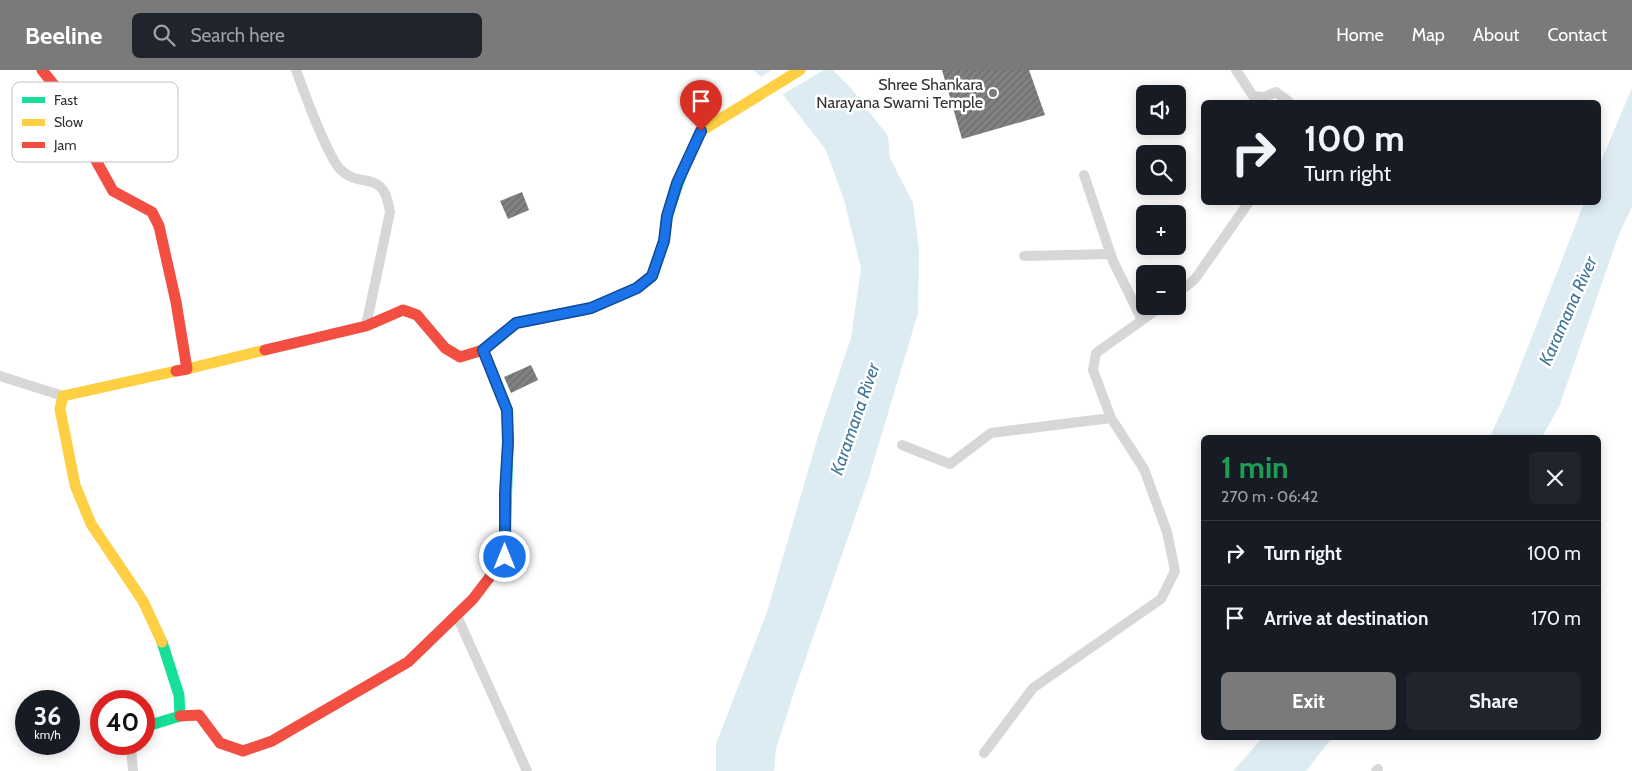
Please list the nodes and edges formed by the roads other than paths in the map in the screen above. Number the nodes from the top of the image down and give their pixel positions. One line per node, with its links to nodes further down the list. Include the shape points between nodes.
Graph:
1 (42, 70): 5 (street)
2 (296, 70): 15 (street, via 316,124 340,169 355,178 374,181 383,188 389,202 390,212)
3 (800, 70): 16 (street, via 701,131 677,183 667,216 664,241 652,276 637,288 591,308 516,323)
4 (1236, 70): 6 (street, via 1252,96 1264,97 1276,92)
5 (51, 82)
6 (1286, 100)
7 (97, 162): 17 (street, via 113,191 152,212 159,226)
8 (1084, 176): 10 (street)
9 (1247, 205): 12 (street, via 1195,279)
10 (1110, 254): 11 (street); 14 (street)
11 (1024, 256)
12 (1186, 286)
13 (1149, 315): 14 (street)
14 (1142, 320): 20 (street, via 1096,353 1093,370)
15 (366, 326): 16 (street, via 403,310 417,316 445,348 460,357); 17 (street)
16 (483, 350): 22 (street, via 507,410 505,557 474,599)
17 (187, 369): 19 (street)
18 (0, 376): 19 (street)
19 (63, 396): 23 (street, via 60,409 75,485 90,524 144,602 163,643 179,695)
20 (1111, 418): 21 (street, via 991,433 950,464); 25 (street, via 1144,469 1167,532 1175,571 1161,599 1033,688)
21 (902, 445)
22 (456, 614): 23 (street, via 408,662 272,741 243,751 220,743 199,715); 28 (street)
23 (180, 716): 24 (street)
24 (155, 724)
25 (984, 753)
26 (132, 755): 27 (street)
27 (133, 771)
28 (527, 771)

